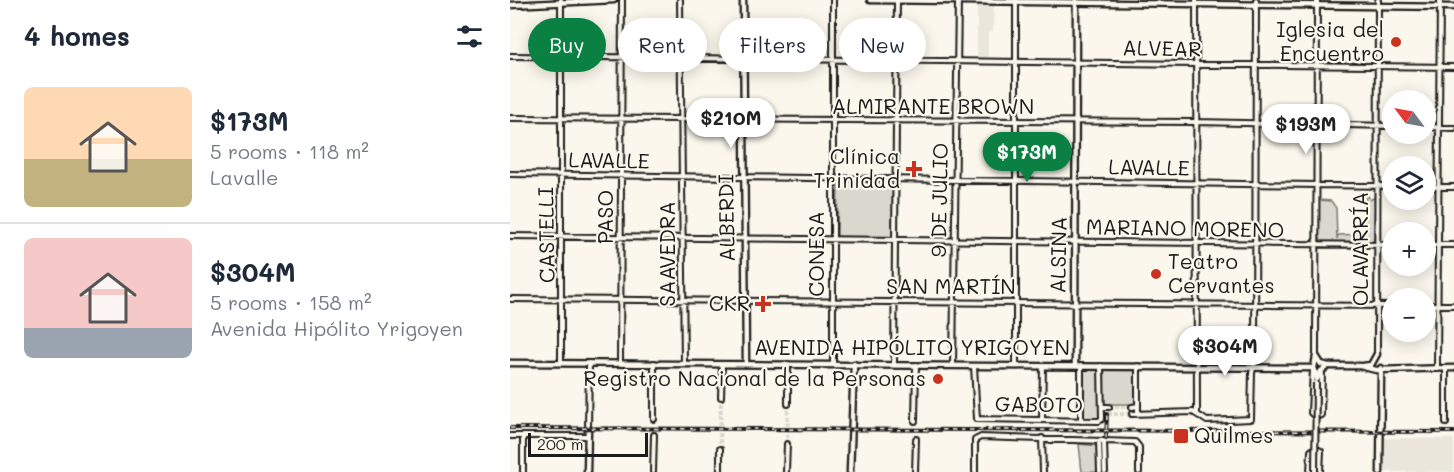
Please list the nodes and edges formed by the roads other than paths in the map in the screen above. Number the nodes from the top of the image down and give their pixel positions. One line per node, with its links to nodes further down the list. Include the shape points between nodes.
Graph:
1 (614, 0): 13 (main road)
2 (622, 0): 22 (street, PASO)
3 (680, 0): 23 (street, SAAVEDRA)
4 (743, 0): 24 (main road, ALBERDI)
5 (832, 0): 29 (street, CONESA)
6 (870, 0): 7 (main road)
7 (897, 0): 10 (main road); 25 (street)
8 (1378, 0): 18 (street, OLAVARRÍA)
9 (1440, 0): 19 (street)
10 (958, 1): 11 (main road); 32 (street, 9 DE JULIO)
11 (1016, 1): 12 (main road); 34 (street)
12 (1076, 1): 14 (main road); 33 (main road, ALSINA)
13 (561, 2): 17 (main road); 21 (street, CASTELLI)
14 (1196, 2): 15 (main road); 35 (street)
15 (1256, 2): 16 (main road); 36 (street)
16 (1317, 3): 18 (main road); 37 (street)
17 (510, 5)
18 (1378, 7): 19 (main road); 38 (street, OLAVARRÍA)
19 (1440, 7): 20 (main road); 39 (street)
20 (1454, 7)
21 (561, 18)
22 (622, 18)
23 (680, 18)
24 (743, 18)
25 (897, 18)
26 (510, 56): 27 (street, ALVEAR)
27 (528, 56)
28 (827, 58): 29 (street, ALVEAR)
29 (833, 58): 30 (street, ALVEAR); 52 (street, CONESA)
30 (839, 58)
31 (926, 60): 32 (street, ALVEAR)
32 (957, 61): 34 (street, ALVEAR); 53 (street, 9 DE JULIO)
33 (1076, 62): 34 (street, ALVEAR); 35 (street, ALVEAR); 55 (main road, ALSINA)
34 (1017, 63): 54 (street)
35 (1197, 64): 36 (street, ALVEAR); 56 (street)
36 (1257, 64): 37 (street, ALVEAR); 57 (street)
37 (1316, 65): 38 (street, ALVEAR); 58 (street)
38 (1378, 66): 39 (street, ALVEAR); 59 (street, OLAVARRÍA)
39 (1439, 67): 40 (street, ALVEAR); 62 (street)
40 (1454, 67)
41 (561, 72): 47 (street, CASTELLI)
42 (621, 72): 48 (street, PASO)
43 (681, 72): 49 (street, SAAVEDRA)
44 (742, 72): 50 (main road, ALBERDI)
45 (897, 72): 51 (street)
46 (510, 118): 47 (street, ALMIRANTE BROWN)
47 (561, 118): 48 (street, ALMIRANTE BROWN); 65 (street, CASTELLI)
48 (620, 119): 49 (street, ALMIRANTE BROWN); 66 (street, PASO)
49 (681, 119): 50 (street, ALMIRANTE BROWN); 67 (street, SAAVEDRA)
50 (742, 120): 52 (street, ALMIRANTE BROWN); 68 (main road, ALBERDI)
51 (896, 121): 52 (street, ALMIRANTE BROWN); 53 (street, ALMIRANTE BROWN); 70 (street)
52 (834, 122): 69 (street, CONESA)
53 (956, 122): 54 (street, ALMIRANTE BROWN); 71 (street, 9 DE JULIO)
54 (1017, 122): 55 (street, ALMIRANTE BROWN); 72 (street)
55 (1076, 122): 56 (street, ALMIRANTE BROWN); 73 (main road, ALSINA)
56 (1196, 122): 57 (street, ALMIRANTE BROWN); 75 (street)
57 (1256, 123): 58 (street, ALMIRANTE BROWN); 74 (street)
58 (1316, 123): 59 (street, ALMIRANTE BROWN); 76 (street)
59 (1378, 125): 60 (street, ALMIRANTE BROWN); 77 (street, OLAVARRÍA)
60 (1382, 125)
61 (1436, 128): 62 (street)
62 (1439, 128): 63 (street); 79 (street)
63 (1454, 128)
64 (510, 174): 65 (street, LAVALLE)
65 (561, 175): 66 (street, LAVALLE); 82 (street, CASTELLI)
66 (621, 176): 67 (street, LAVALLE); 83 (street, PASO)
67 (682, 177): 68 (street, LAVALLE); 84 (street, SAAVEDRA)
68 (743, 178): 69 (street, LAVALLE); 85 (main road, ALBERDI)
69 (834, 179): 70 (street, LAVALLE); 86 (street, CONESA)
70 (896, 179): 71 (street, LAVALLE); 87 (street)
71 (956, 180): 72 (street, LAVALLE); 88 (street, 9 DE JULIO)
72 (1016, 180): 73 (street, LAVALLE); 89 (street)
73 (1076, 181): 75 (street, LAVALLE); 90 (main road, ALSINA)
74 (1256, 183): 75 (street, LAVALLE); 76 (street, LAVALLE); 92 (street)
75 (1196, 184): 91 (street)
76 (1317, 184): 77 (street, LAVALLE); 93 (street)
77 (1377, 186): 78 (street, LAVALLE); 94 (street, OLAVARRÍA)
78 (1382, 186)
79 (1437, 187): 80 (street); 96 (street)
80 (1454, 187)
81 (510, 236): 82 (street, MARIANO MORENO)
82 (562, 236): 83 (street, MARIANO MORENO); 100 (street, CASTELLI)
83 (621, 237): 84 (street, MARIANO MORENO); 98 (street, PASO)
84 (683, 238): 85 (street, MARIANO MORENO); 101 (street, SAAVEDRA)
85 (744, 238): 86 (street, MARIANO MORENO); 102 (main road, ALBERDI)
86 (833, 241): 87 (street, MARIANO MORENO); 103 (street, CONESA)
87 (896, 241): 88 (street, MARIANO MORENO); 104 (street)
88 (955, 241): 89 (street, MARIANO MORENO); 105 (street, 9 DE JULIO)
89 (1016, 242): 90 (street, MARIANO MORENO); 107 (street)
90 (1076, 242): 91 (street, MARIANO MORENO); 106 (main road, ALSINA)
91 (1196, 244): 92 (street, MARIANO MORENO); 108 (street)
92 (1256, 245): 93 (street, MARIANO MORENO); 109 (street)
93 (1316, 245): 94 (street, MARIANO MORENO); 110 (street)
94 (1378, 245): 95 (street, MARIANO MORENO); 113 (street, OLAVARRÍA)
95 (1382, 245)
96 (1438, 245): 97 (street); 111 (street)
97 (1454, 245)
98 (620, 298): 100 (street, SAN MARTÍN); 101 (street, SAN MARTÍN); 120 (street, PASO)
99 (510, 299): 100 (street, SAN MARTÍN)
100 (562, 299): 118 (street, CASTELLI)
101 (683, 299): 102 (street, SAN MARTÍN); 122 (street, SAAVEDRA)
102 (744, 299): 103 (street, SAN MARTÍN); 124 (main road, ALBERDI)
103 (833, 301): 104 (street, SAN MARTÍN); 126 (street, CONESA)
104 (895, 302): 105 (street, SAN MARTÍN); 128 (street)
105 (954, 302): 107 (street, SAN MARTÍN); 130 (street, 9 DE JULIO)
106 (1075, 302): 107 (street, SAN MARTÍN); 108 (street, SAN MARTÍN); 134 (main road, ALSINA)
107 (1016, 303): 132 (street)
108 (1196, 303): 109 (street, SAN MARTÍN); 136 (street)
109 (1256, 305): 110 (street, SAN MARTÍN); 139 (street)
110 (1316, 305): 113 (street, SAN MARTÍN); 116 (street)
111 (1437, 305): 112 (street); 144 (street)
112 (1454, 305)
113 (1377, 306): 114 (street, SAN MARTÍN); 115 (street, OLAVARRÍA)
114 (1382, 306)
115 (1377, 354): 140 (main road, via 1371,364); 143 (main road, OLAVARRÍA)
116 (1316, 356): 141 (main road); 142 (main road)
117 (510, 363): 118 (main road, AVENIDA HIPÓLITO YRIGOYEN)
118 (561, 363): 119 (main road, AVENIDA HIPÓLITO YRIGOYEN)
119 (589, 363): 120 (main road, AVENIDA HIPÓLITO YRIGOYEN); 164 (street)
120 (620, 363): 121 (main road, AVENIDA HIPÓLITO YRIGOYEN)
121 (654, 363): 122 (main road, AVENIDA HIPÓLITO YRIGOYEN); 159 (street)
122 (684, 363): 123 (main road, AVENIDA HIPÓLITO YRIGOYEN)
123 (722, 363): 124 (main road, AVENIDA HIPÓLITO YRIGOYEN); 148 (street)
124 (746, 364): 125 (main road, AVENIDA HIPÓLITO YRIGOYEN)
125 (788, 364): 126 (main road, AVENIDA HIPÓLITO YRIGOYEN); 149 (street)
126 (833, 364): 127 (main road, AVENIDA HIPÓLITO YRIGOYEN)
127 (854, 364): 128 (main road, AVENIDA HIPÓLITO YRIGOYEN); 179 (main road)
128 (894, 364): 129 (main road, AVENIDA HIPÓLITO YRIGOYEN)
129 (916, 365): 130 (main road, AVENIDA HIPÓLITO YRIGOYEN); 161 (street)
130 (953, 365): 131 (main road, AVENIDA HIPÓLITO YRIGOYEN)
131 (974, 365): 132 (main road, AVENIDA HIPÓLITO YRIGOYEN); 160 (street, GABOTO, via 977,419)
132 (1016, 365): 133 (main road, AVENIDA HIPÓLITO YRIGOYEN)
133 (1043, 365): 134 (main road, AVENIDA HIPÓLITO YRIGOYEN); 160 (street)
134 (1075, 365): 135 (main road, AVENIDA HIPÓLITO YRIGOYEN)
135 (1081, 365): 137 (main road, AVENIDA HIPÓLITO YRIGOYEN); 162 (street)
136 (1197, 365): 138 (main road, AVENIDA HIPÓLITO YRIGOYEN); 139 (main road, AVENIDA HIPÓLITO YRIGOYEN); 155 (street)
137 (1101, 366): 138 (main road, AVENIDA HIPÓLITO YRIGOYEN); 153 (street)
138 (1138, 366): 152 (street)
139 (1254, 366): 141 (main road, AVENIDA HIPÓLITO YRIGOYEN); 155 (street, via 1249,420 1207,421)
140 (1360, 366): 142 (main road); 143 (main road)
141 (1314, 368): 142 (street, via 1311,413 1316,417 1321,415); 147 (main road)
142 (1325, 368): 147 (main road)
143 (1381, 368): 144 (main road); 189 (main road, OLAVARRÍA)
144 (1437, 368): 145 (main road)
145 (1446, 368): 146 (main road); 163 (street)
146 (1454, 368)
147 (1317, 381): 187 (street, bridge)
148 (721, 397)
149 (788, 404)
150 (1108, 406): 153 (street, GABOTO)
151 (1132, 406): 152 (street)
152 (1138, 406): 154 (street)
153 (1102, 407): 156 (street)
154 (1138, 412): 155 (street); 158 (street)
155 (1197, 413)
156 (1102, 414): 157 (street, GABOTO); 162 (street, GABOTO, via 1101,421)
157 (1108, 414)
158 (1132, 414)
159 (654, 419)
160 (1041, 420): 162 (street, GABOTO)
161 (915, 421)
162 (1081, 421)
163 (1446, 423)
164 (588, 426): 168 (main road)
165 (654, 435): 176 (street)
166 (510, 436): 167 (street)
167 (523, 436): 168 (street); 174 (street)
168 (588, 436): 175 (main road)
169 (1042, 438): 171 (street); 181 (street, via 977,438); 182 (street)
170 (916, 439): 180 (street)
171 (1101, 442): 183 (street); 184 (street); 185 (street, via 1138,444)
172 (787, 444): 178 (street)
173 (720, 448): 177 (street)
174 (523, 472)
175 (587, 472)
176 (653, 472)
177 (720, 472)
178 (786, 472)
179 (850, 472)
180 (915, 472)
181 (975, 472)
182 (1043, 472)
183 (1100, 472)
184 (1105, 472)
185 (1139, 472)
186 (1310, 472): 188 (street, via 1311,451 1315,448 1321,451)
187 (1315, 472)
188 (1320, 472)
189 (1380, 472)

